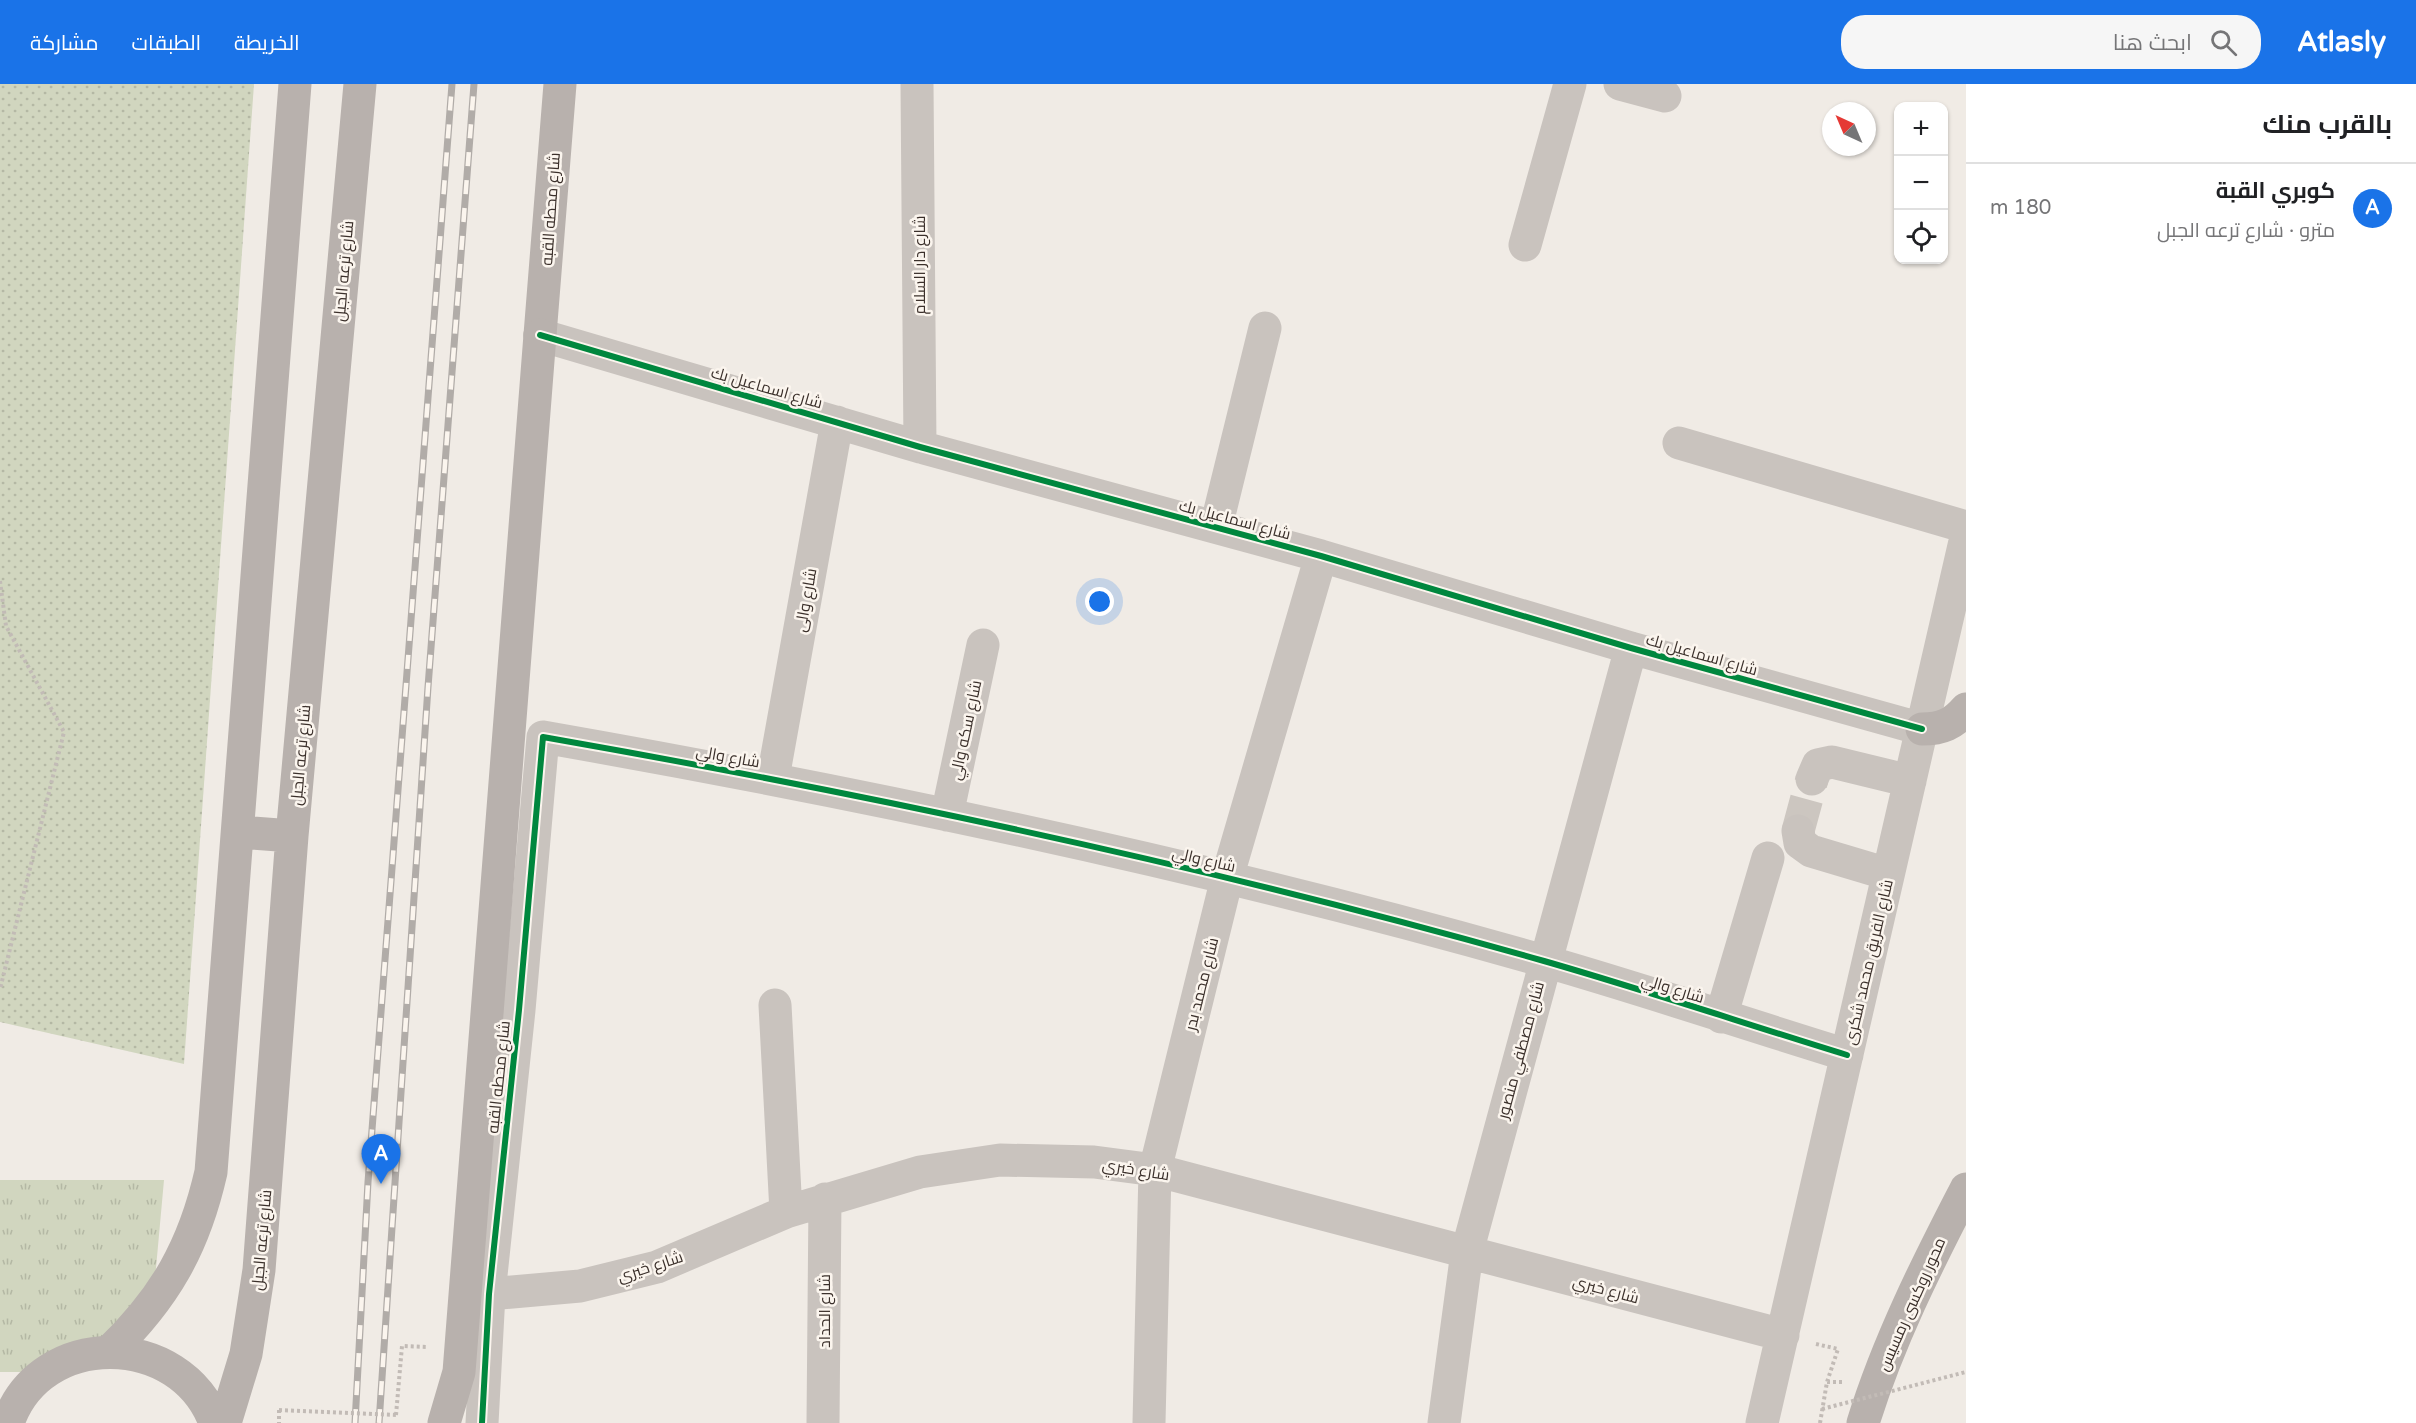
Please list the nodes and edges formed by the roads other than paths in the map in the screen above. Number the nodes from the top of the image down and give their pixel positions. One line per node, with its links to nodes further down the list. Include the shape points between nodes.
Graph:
1 (295, 84): 28 (main road)
2 (360, 84): 29 (main road, شارع ترعه الجبل)
3 (560, 84): 10 (main road, شارع محطه القبه)
4 (917, 84): 13 (street, شارع دار السلام)
5 (1570, 84): 8 (street)
6 (1620, 84): 7 (street)
7 (1665, 96)
8 (1525, 245)
9 (1265, 328): 14 (street)
10 (540, 334): 11 (street, شارع اسماعيل بك); 49 (main road, شارع محطه القبه, bridge, via 459,1372)
11 (837, 422): 13 (street, شارع اسماعيل بك); 23 (street, شارع والى)
12 (1679, 443): 15 (street)
13 (920, 447): 14 (street, شارع اسماعيل بك)
14 (1216, 527): 17 (street, شارع اسماعيل بك)
15 (1966, 527)
16 (1966, 537): 21 (street, شارع الفريق محمد شكرى)
17 (1321, 556): 19 (street, شارع اسماعيل بك); 32 (street, شارع محمد بدر)
18 (983, 645): 26 (street, شارع سكه والي)
19 (1631, 648): 21 (street, شارع اسماعيل بك); 33 (street, شارع مصطفي منصور)
20 (1966, 709): 21 (main road, via 1939,729)
21 (1922, 729): 25 (street, شارع الفريق محمد شكرى)
22 (543, 736): 23 (street, شارع والي); 42 (street, شارع محطه القبه)
23 (773, 777): 26 (street, شارع والي)
24 (1812, 779): 25 (street, via 1818,765 1827,762)
25 (1910, 781): 31 (street, شارع الفريق محمد شكرى)
26 (947, 815): 32 (street, شارع والي)
27 (1798, 831): 31 (street, via 1804,848)
28 (239, 832): 29 (main road); 44 (main road, via 215,1142 205,1201 168,1284)
29 (292, 836): 48 (main road, شارع ترعه الجبل, via 257,1291 246,1354)
30 (1768, 858): 35 (street)
31 (1888, 874): 36 (street, شارع الفريق محمد شكرى)
32 (1227, 878): 33 (street, شارع والي); 37 (street, شارع محمد بدر)
33 (1544, 961): 35 (street, شارع والي); 41 (street, شارع مصطفي منصور)
34 (775, 1005): 40 (street)
35 (1721, 1017): 36 (street, شارع والي)
36 (1847, 1055): 43 (street, شارع الفريق محمد شكرى)
37 (1155, 1170): 39 (street, شارع خيري, via 1094,1162 1000,1160 920,1172); 41 (street, شارع خيري); 51 (street, شارع محمد بدر)
38 (1966, 1189): 54 (main road, محور روكسى رمسيس, via 1876,1382)
39 (825, 1199): 40 (street, شارع خيري); 50 (street, شارع الحداد)
40 (786, 1212): 42 (street, شارع خيري, via 657,1267 580,1286)
41 (1467, 1252): 43 (street, شارع خيري); 52 (street, شارع مصطفي منصور)
42 (489, 1294): 46 (street, شارع محطه القبه)
43 (1783, 1335): 53 (street, شارع الفريق محمد شكرى)
44 (109, 1352): 45 (main road, via 61,1364 40,1378); 47 (main road, via 134,1354 180,1374 198,1392)
45 (10, 1409)
46 (482, 1422)
47 (215, 1423)
48 (225, 1423)
49 (444, 1423)
50 (823, 1423)
51 (1149, 1423)
52 (1444, 1423)
53 (1762, 1423)
54 (1863, 1423)

